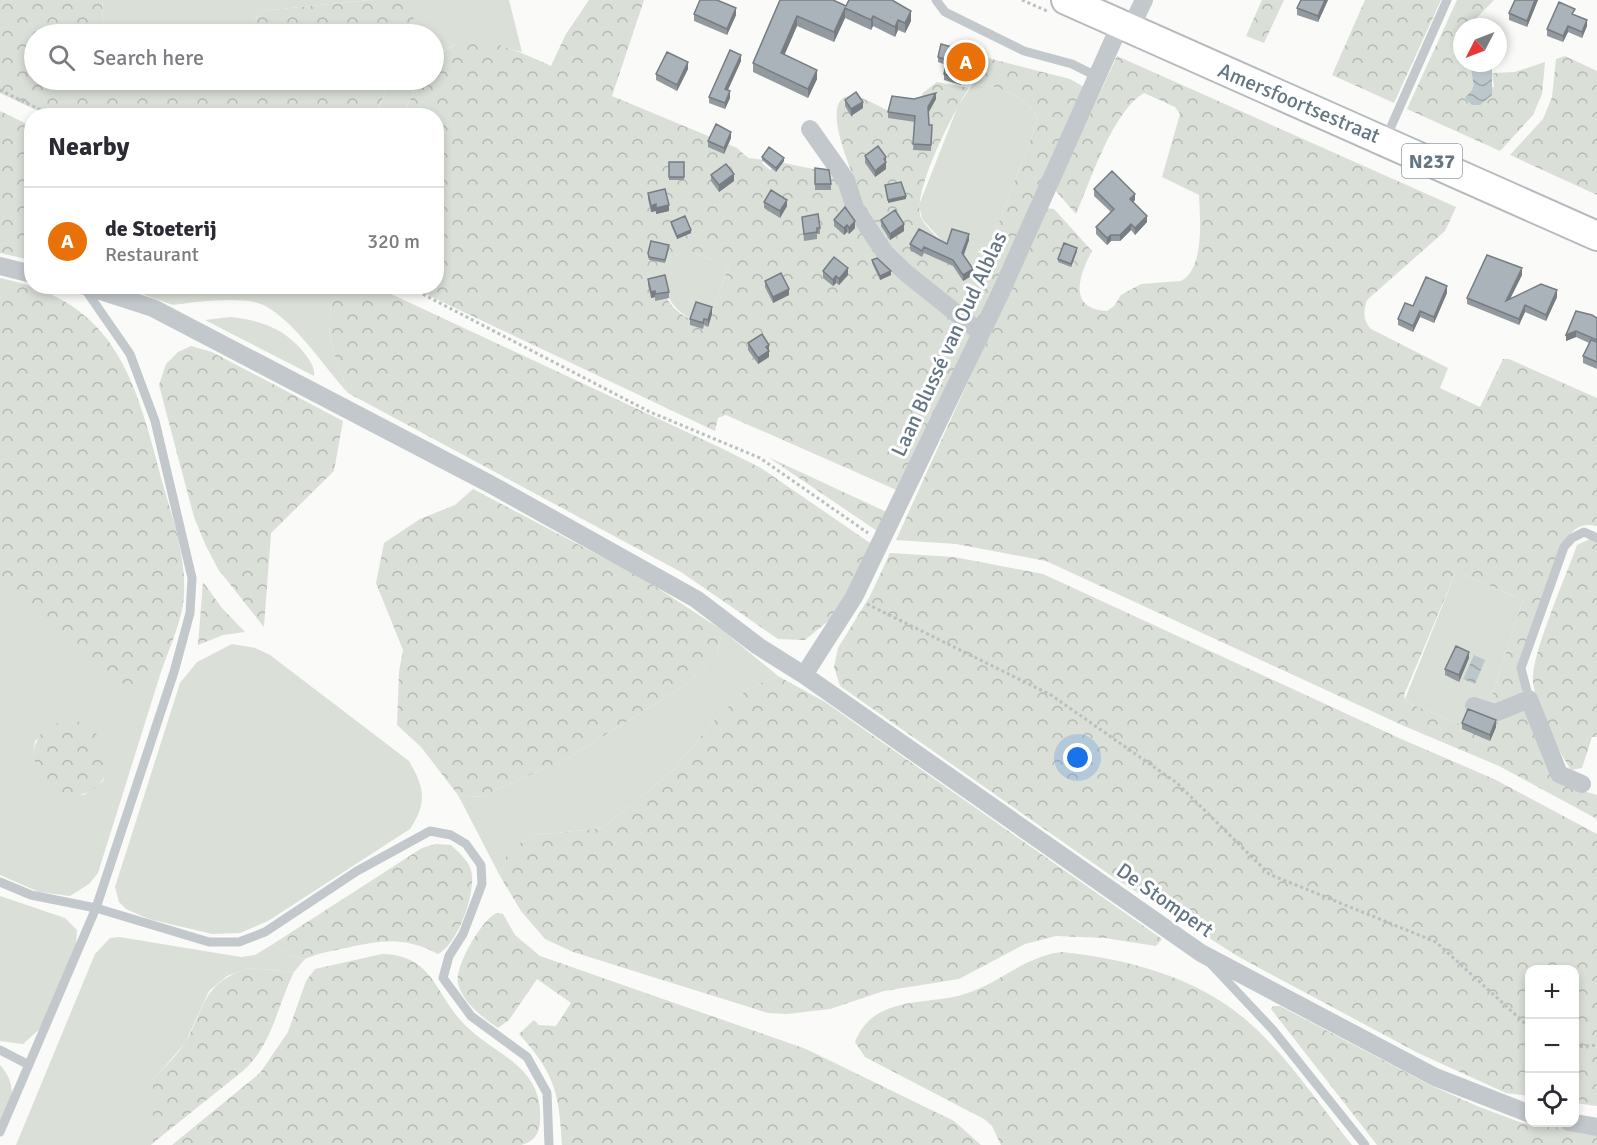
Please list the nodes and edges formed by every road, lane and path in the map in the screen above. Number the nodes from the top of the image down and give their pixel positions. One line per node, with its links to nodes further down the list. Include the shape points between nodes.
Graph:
1 (936, 0): 6 (lane, via 945,12 1024,51 1072,64)
2 (1066, 0): 5 (main road, Amersfoortsestraat / N237)
3 (1144, 0): 5 (street, Laan Blussé van Oud Alblas)
4 (1447, 0): 10 (lane)
5 (1125, 27): 6 (street, Laan Blussé van Oud Alblas); 10 (main road, Amersfoortsestraat / N237)
6 (1096, 76): 17 (street, Laan Blussé van Oud Alblas)
7 (0, 90): 8 (path)
8 (37, 108)
9 (810, 129): 17 (street, via 846,180 855,208 885,253)
10 (1385, 140): 11 (main road, Amersfoortsestraat / N237)
11 (1597, 236)
12 (0, 266): 13 (street)
13 (24, 272)
14 (90, 294): 26 (lane, via 134,365 155,421 192,578 190,614 174,672)
15 (109, 294): 21 (street, De Stompert, via 153,308 490,484 696,598)
16 (422, 294): 19 (path, via 650,412 760,458)
17 (981, 333): 19 (street, Laan Blussé van Oud Alblas)
18 (1597, 538): 22 (lane, via 1584,531 1564,547 1521,668)
19 (880, 541): 20 (street, Laan Blussé van Oud Alblas)
20 (854, 597): 21 (street, Laan Blussé van Oud Alblas); 28 (path, via 1051,695 1177,783 1269,874 1436,942)
21 (804, 675): 27 (street, De Stompert)
22 (1529, 699): 23 (street, via 1495,713); 24 (street, via 1560,774)
23 (1474, 706)
24 (1582, 784)
25 (0, 882): 26 (lane, via 31,895)
26 (96, 908): 32 (lane); 37 (lane, via 209,942 239,942 264,932 357,871 430,831 451,835 466,844 481,865 482,884 443,978 471,1016 527,1057 547,1093)
27 (1201, 953): 33 (street, De Stompert, via 1435,1077); 38 (lane, via 1272,1030)
28 (1525, 1023)
29 (1597, 1045): 30 (path)
30 (1579, 1047)
31 (0, 1050): 32 (lane)
32 (29, 1065): 36 (lane)
33 (1525, 1112)
34 (1579, 1124): 35 (street)
35 (1597, 1127)
36 (0, 1132)
37 (549, 1145)
38 (1365, 1145)

